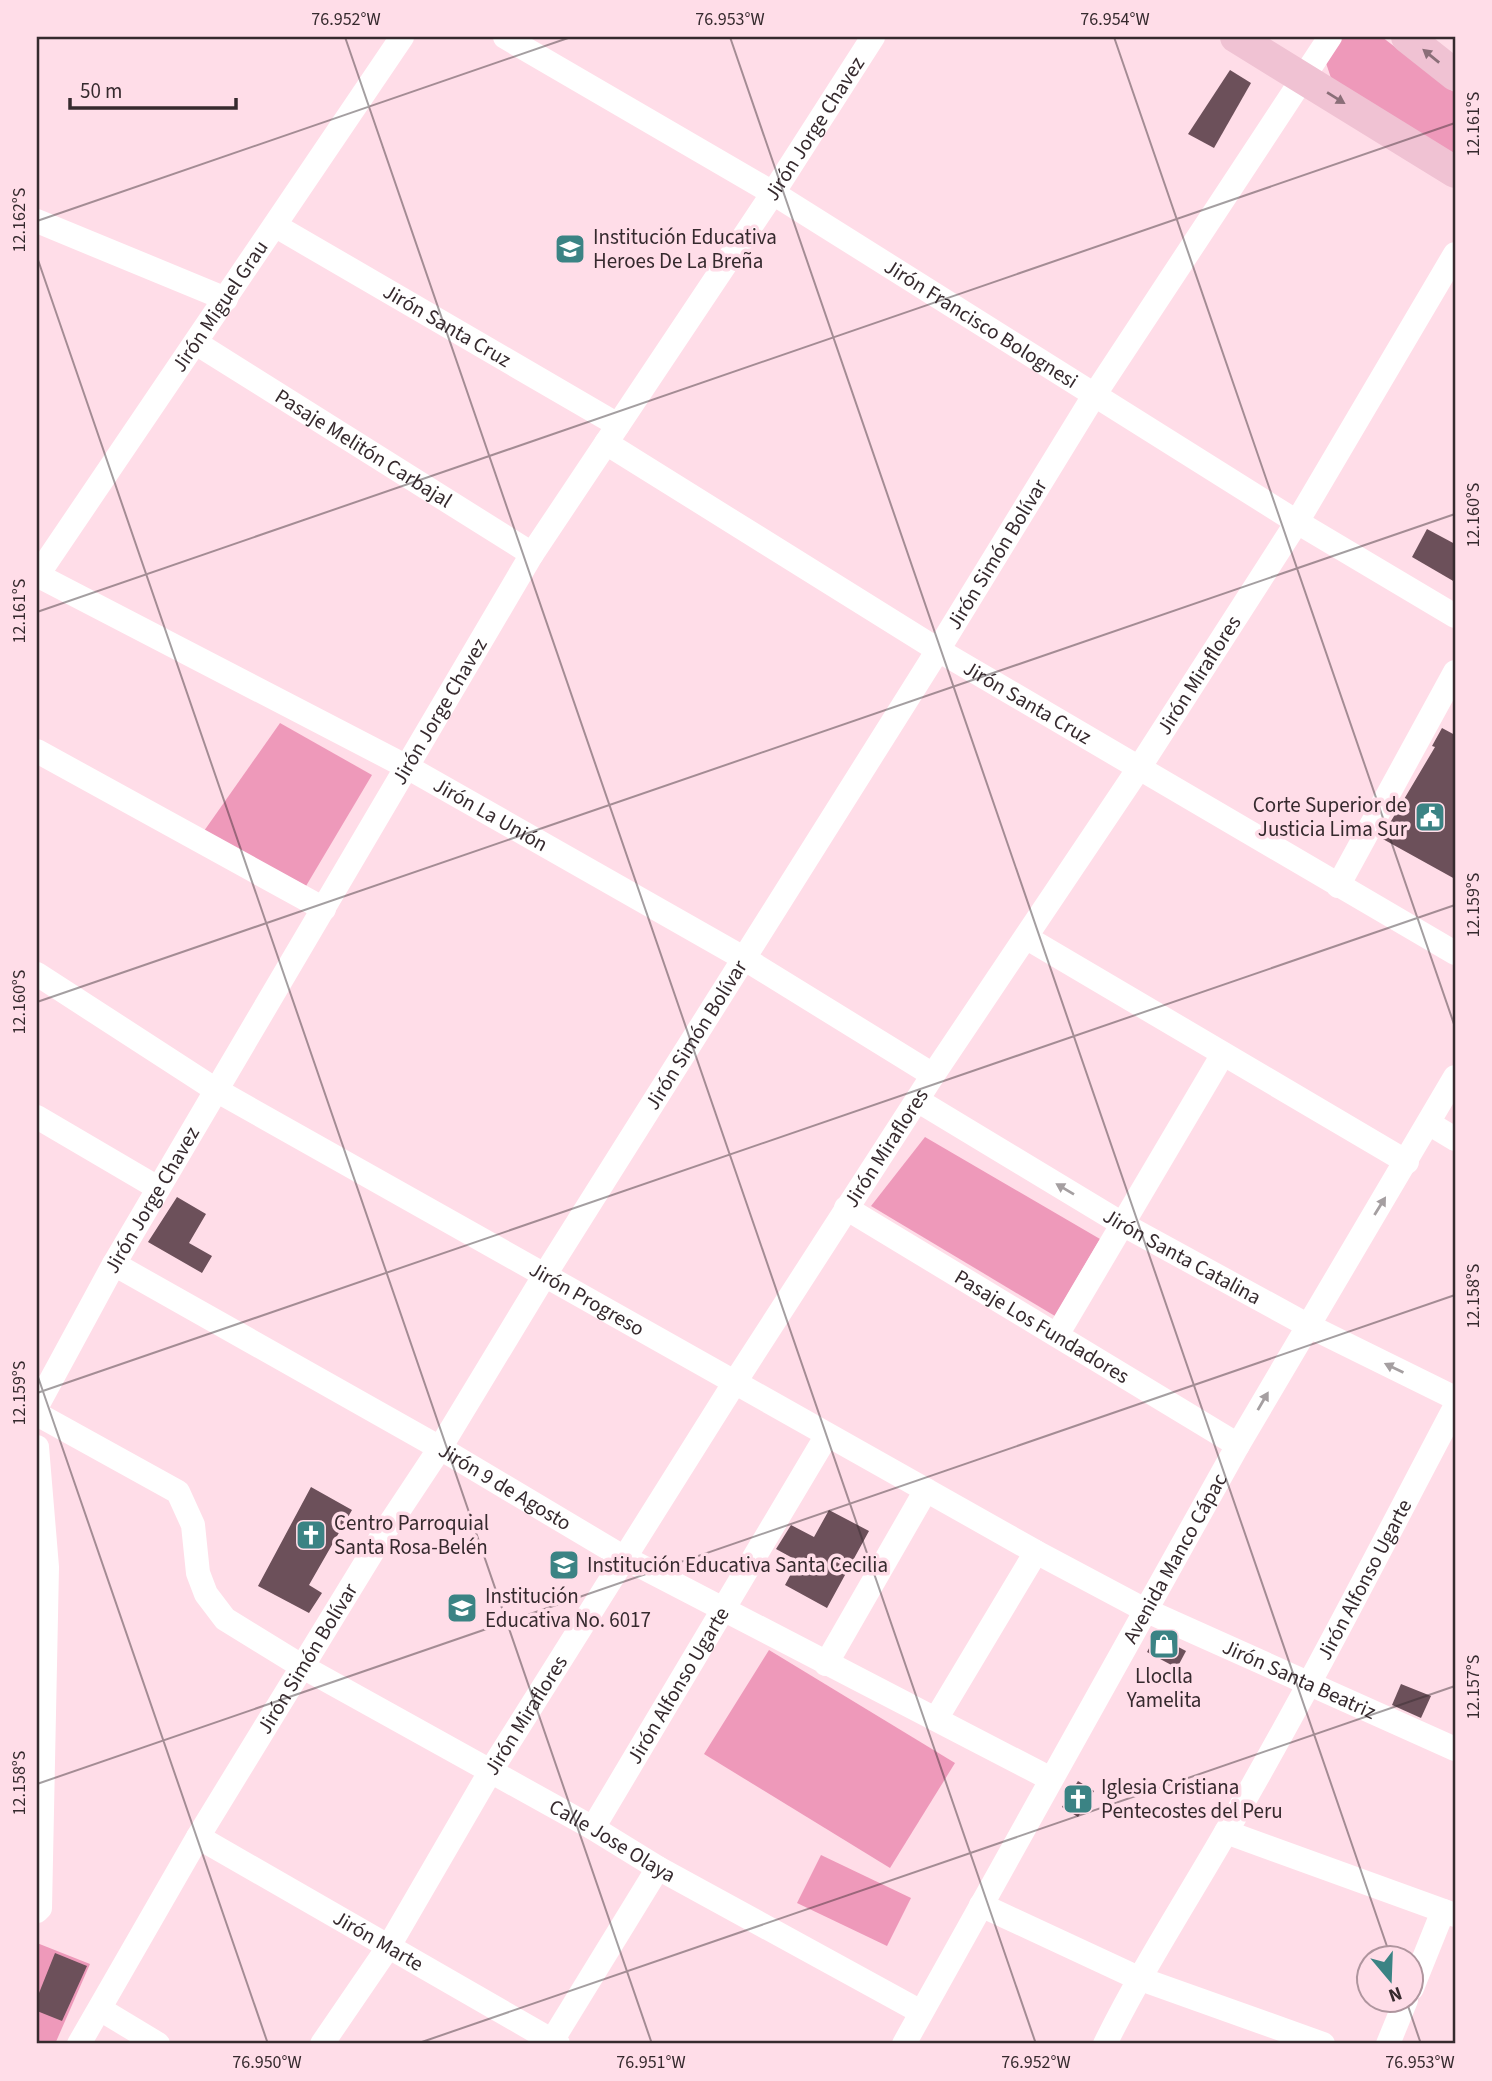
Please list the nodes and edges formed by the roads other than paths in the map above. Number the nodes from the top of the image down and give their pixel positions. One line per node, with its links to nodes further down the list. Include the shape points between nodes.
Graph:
1 (402, 37): 12 (street, Jirón Miguel Grau)
2 (505, 37): 10 (street, Jirón Francisco Bolognesi)
3 (873, 37): 10 (street, Jirón Jorge Chavez)
4 (1236, 37): 8 (main road)
5 (1330, 37): 8 (street, Jirón Simón Bolívar)
6 (1407, 37): 7 (main road, one-way to 6)
7 (1455, 75)
8 (1304, 78): 9 (main road, one-way to 9); 16 (street, Jirón Simón Bolívar)
9 (1455, 172)
10 (773, 193): 16 (street, Jirón Francisco Bolognesi); 17 (street, Jirón Jorge Chavez)
11 (37, 221): 14 (street)
12 (276, 226): 14 (street, Jirón Miguel Grau); 17 (street, Jirón Santa Cruz)
13 (1455, 254): 18 (street, Jirón Miraflores)
14 (226, 299): 15 (street, Jirón Miguel Grau)
15 (196, 344): 19 (street, Pasaje Melitón Carbajal); 20 (street, Jirón Miguel Grau)
16 (1095, 394): 18 (street, Jirón Francisco Bolognesi); 22 (street, Jirón Simón Bolívar)
17 (612, 434): 19 (street, Jirón Jorge Chavez); 22 (street, Jirón Santa Cruz)
18 (1297, 522): 21 (street, Jirón Francisco Bolognesi); 26 (street, Jirón Miraflores)
19 (532, 555): 25 (street, Jirón Jorge Chavez)
20 (37, 576): 25 (street, Jirón La Unión)
21 (1455, 616)
22 (938, 650): 26 (street, Jirón Santa Cruz); 31 (street, Jirón Simón Bolívar)
23 (1455, 672): 27 (street)
24 (37, 751): 28 (street)
25 (408, 768): 28 (street, Jirón Jorge Chavez); 31 (street, Jirón La Unión)
26 (1139, 768): 27 (street, Jirón Santa Cruz); 29 (street, Jirón Miraflores)
27 (1338, 886): 30 (street, Jirón Santa Cruz)
28 (324, 909): 36 (street, Jirón Jorge Chavez)
29 (1027, 938): 33 (street); 34 (street, Jirón Miraflores)
30 (1455, 953)
31 (745, 959): 34 (street, Jirón La Unión); 46 (street, Jirón Simón Bolívar)
32 (37, 974): 36 (street, Jirón Progreso)
33 (1223, 1054): 41 (street); 44 (street)
34 (933, 1075): 37 (street, Jirón Miraflores)
35 (1455, 1077): 39 (street, Avenida Manco Cápac)
36 (216, 1090): 42 (street, Jirón Jorge Chavez); 46 (street, Jirón Progreso)
37 (917, 1100): 43 (street, Jirón Miraflores); 44 (street, Jirón Santa Catalina, one-way to 37)
38 (37, 1117): 42 (street)
39 (1430, 1124): 40 (street); 41 (street, Avenida Manco Cápac)
40 (1455, 1139)
41 (1407, 1162): 47 (street, Avenida Manco Cápac, one-way to 41)
42 (158, 1188): 45 (street, Jirón Jorge Chavez)
43 (846, 1208): 48 (street, Pasaje Los Fundadores); 49 (street, Jirón Miraflores)
44 (1124, 1225): 47 (street, Jirón Santa Catalina); 48 (street)
45 (114, 1264): 51 (street, Jirón Jorge Chavez); 57 (street, Jirón 9 de Agosto)
46 (546, 1273): 49 (street, Jirón Progreso); 57 (street, Jirón Simón Bolívar)
47 (1307, 1325): 50 (street, Jirón Santa Catalina, one-way to 47); 55 (street, Avenida Manco Cápac, one-way to 47)
48 (1057, 1335): 55 (street, Pasaje Los Fundadores)
49 (735, 1382): 54 (street, Jirón Progreso); 60 (street, Jirón Miraflores)
50 (1455, 1398)
51 (37, 1406)
52 (1455, 1407): 65 (street, Jirón Alfonso Ugarte)
53 (37, 1413): 64 (street, Calle Jose Olaya, via 178,1492 193,1525 198,1573 215,1608 225,1619)
54 (827, 1435): 58 (street, Jirón Progreso); 61 (street, Jirón Alfonso Ugarte)
55 (1238, 1445): 62 (street, Avenida Manco Cápac)
56 (37, 1447): 75 (street, via 47,1567)
57 (440, 1448): 60 (street, Jirón 9 de Agosto); 64 (street, Jirón Simón Bolívar)
58 (926, 1490): 59 (street, Jirón Progreso); 63 (street)
59 (1037, 1552): 62 (street, Jirón Progreso); 66 (street)
60 (623, 1557): 61 (street, Jirón 9 de Agosto); 68 (street, Jirón Miraflores)
61 (723, 1610): 63 (street, Jirón 9 de Agosto); 70 (street, Jirón Alfonso Ugarte)
62 (1145, 1610): 65 (street, Jirón Santa Beatriz); 69 (street, Avenida Manco Cápac)
63 (826, 1664): 66 (street, Jirón 9 de Agosto)
64 (303, 1667): 68 (street, Calle Jose Olaya); 72 (street, Jirón Simón Bolívar)
65 (1308, 1683): 67 (street, Jirón Santa Beatriz); 71 (street, Jirón Alfonso Ugarte)
66 (936, 1719): 69 (street, Jirón 9 de Agosto)
67 (1455, 1749)
68 (490, 1772): 70 (street, Calle Jose Olaya); 77 (street, Jirón Miraflores)
69 (1049, 1778): 74 (street, Avenida Manco Cápac)
70 (593, 1828): 73 (street, Calle Jose Olaya)
71 (1226, 1832): 76 (street); 79 (street, Jirón Alfonso Ugarte)
72 (198, 1836): 77 (street, Jirón Marte); 80 (street, Jirón Simón Bolívar)
73 (658, 1868): 81 (street, Calle Jose Olaya); 83 (street)
74 (981, 1905): 79 (street); 81 (street, Avenida Manco Cápac)
75 (38, 1909)
76 (1449, 1913): 78 (street)
77 (389, 1946): 83 (street, Jirón Marte); 86 (street, Jirón Miraflores)
78 (1426, 1960)
79 (1138, 1978): 88 (street, Jirón Alfonso Ugarte); 89 (street)
80 (100, 2009): 84 (street, Jirón Simón Bolívar); 85 (street)
81 (921, 2012): 87 (street, Avenida Manco Cápac)
82 (1400, 2014): 90 (street)
83 (553, 2043)
84 (79, 2044)
85 (158, 2044)
86 (322, 2044)
87 (904, 2044)
88 (1105, 2044)
89 (1323, 2044)
90 (1388, 2044)

